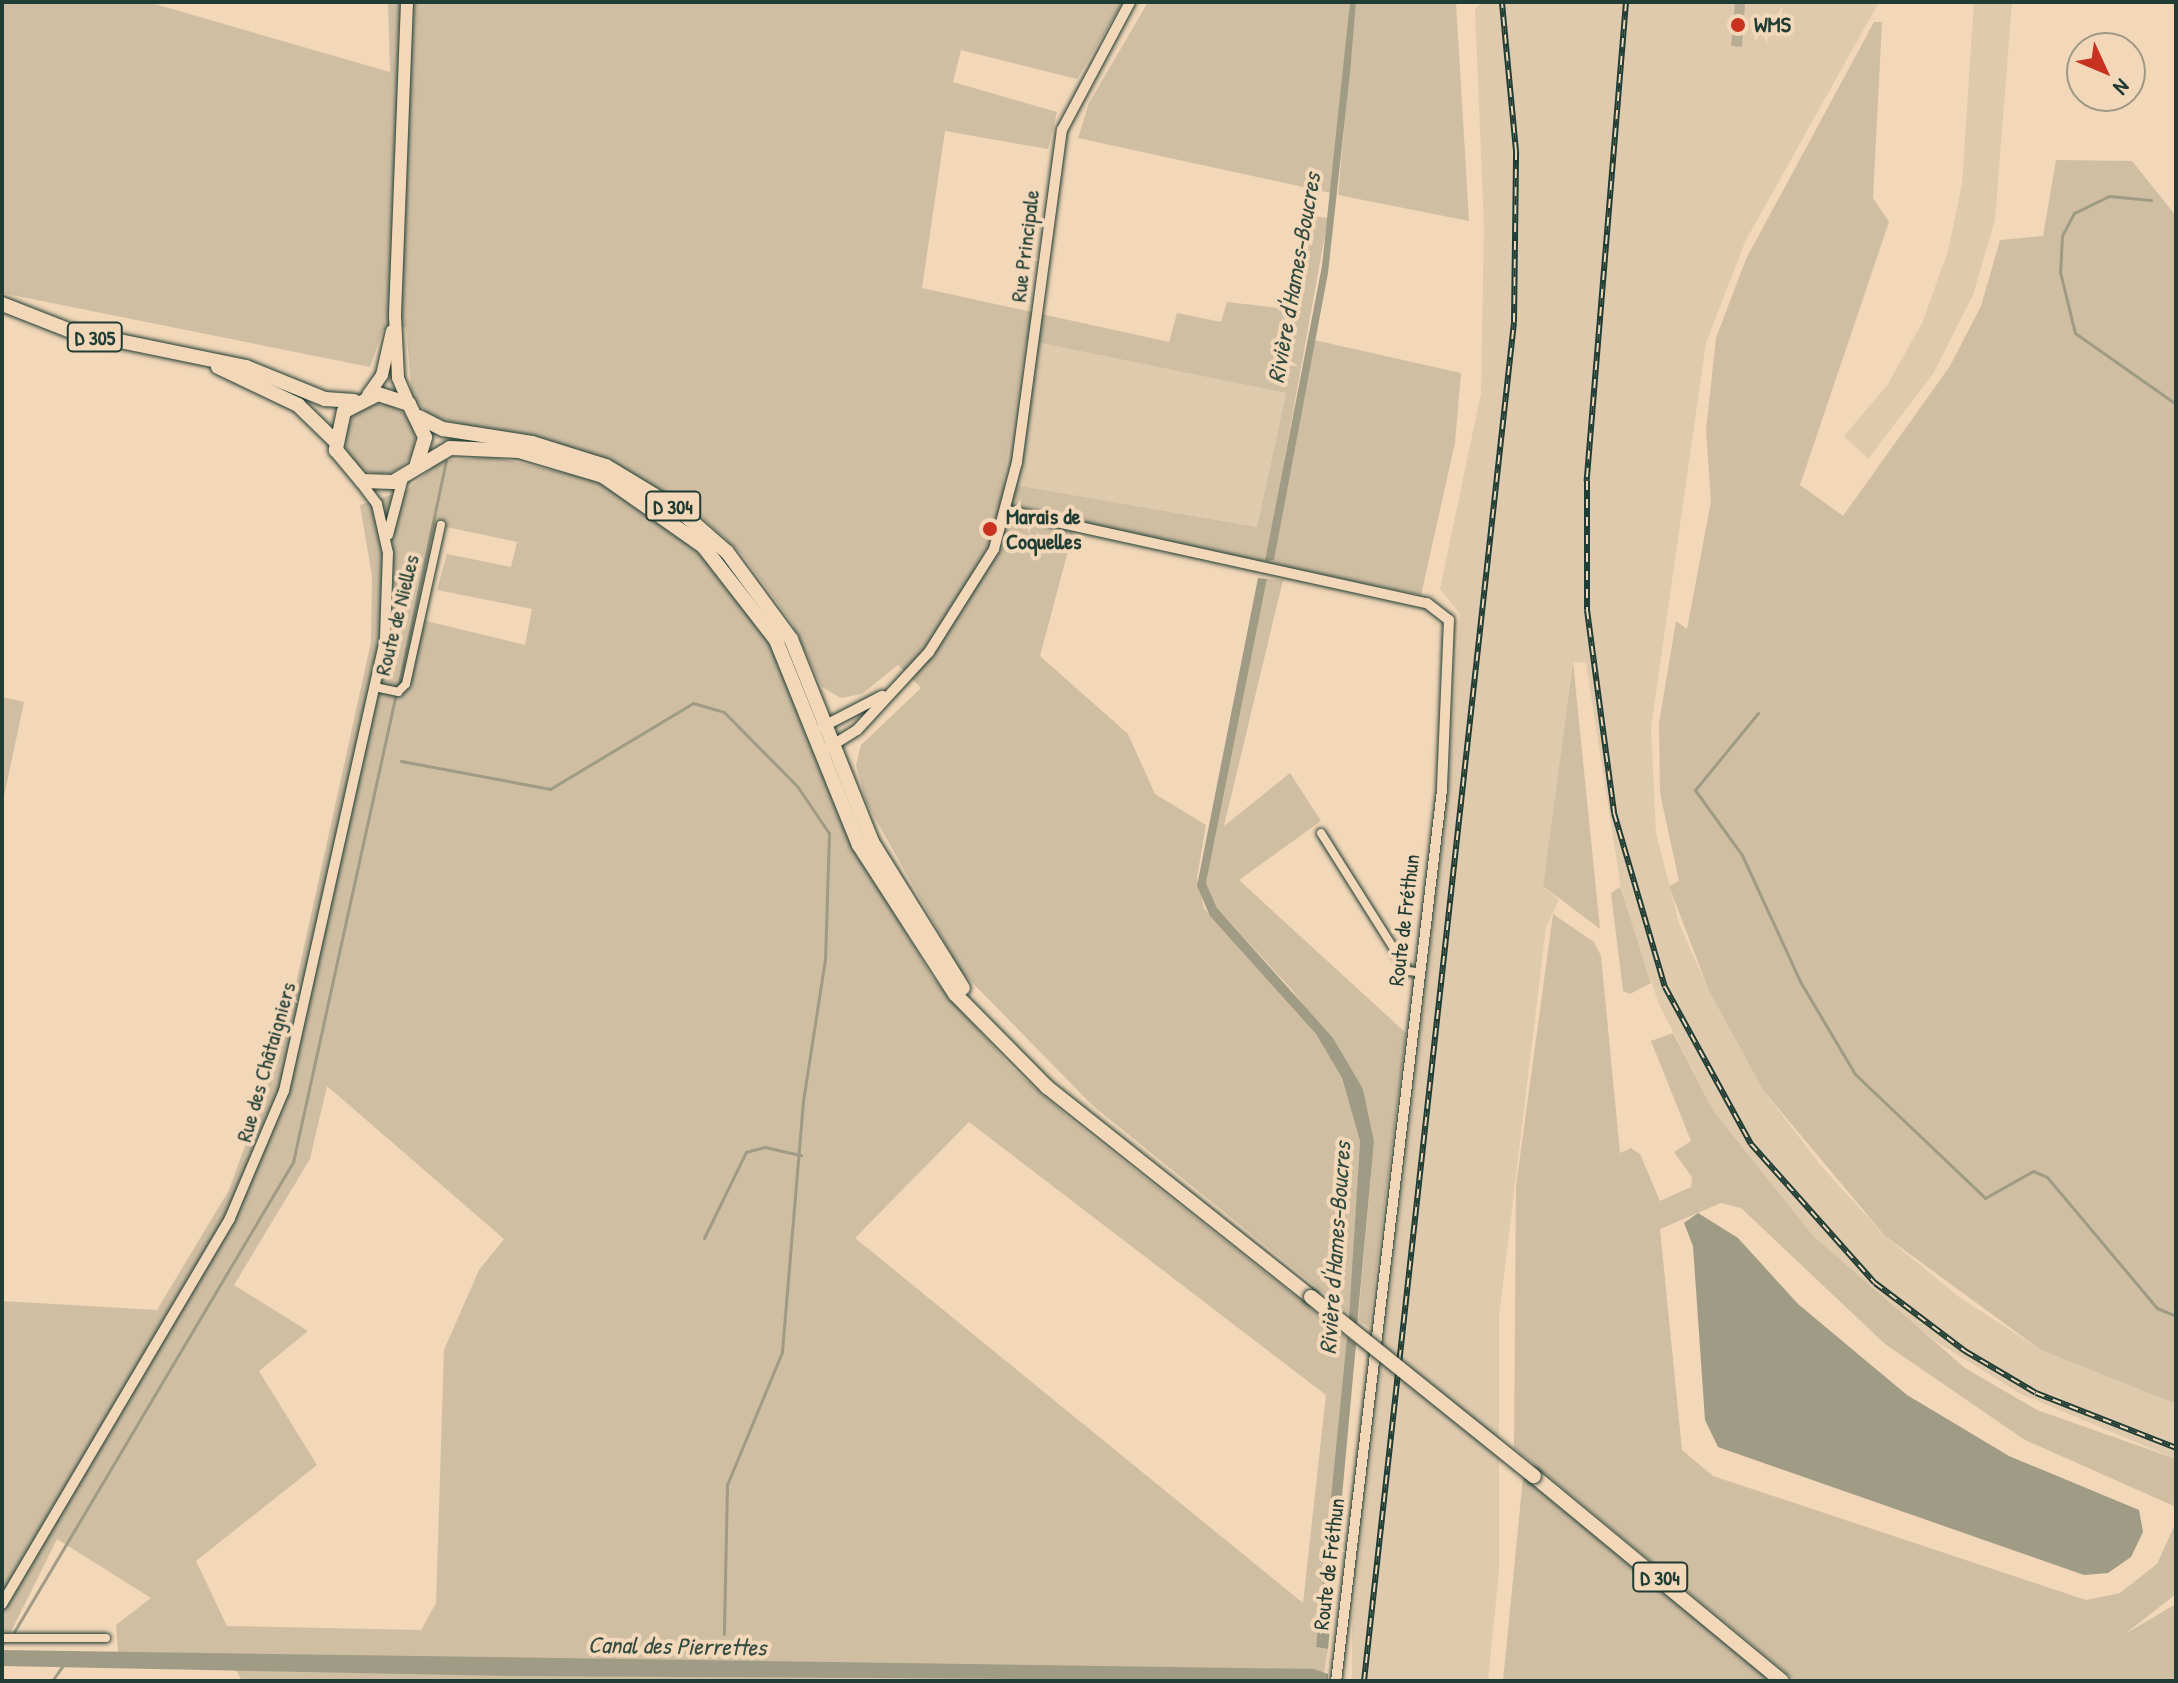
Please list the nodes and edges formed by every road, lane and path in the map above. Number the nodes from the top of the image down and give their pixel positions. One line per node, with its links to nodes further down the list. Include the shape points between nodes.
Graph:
1 (407, 2): 4 (main road)
2 (1130, 2): 13 (street, Rue Principale, via 1062,130)
3 (2, 304): 5 (main road, D 305, via 71,331)
4 (395, 316): 6 (main road, via 382,375); 7 (main road, via 398,378)
5 (191, 357): 6 (main road, D 305, via 257,369 325,399); 9 (main road, D 305, via 283,396)
6 (361, 398): 7 (main road); 9 (main road, via 339,419)
7 (409, 404): 8 (main road)
8 (419, 416): 10 (main road, via 425,442); 18 (main road, D 304, via 443,429 587,458 687,516 769,602)
9 (335, 441): 11 (main road, via 341,462)
10 (416, 467): 12 (main road); 18 (main road, D 304, via 450,448 500,448 581,467 648,502 703,546 755,608)
11 (357, 478): 12 (main road, via 383,484); 15 (street, Rue des Châtaigniers, via 377,504)
12 (403, 478): 15 (street, via 391,501)
13 (1007, 511): 16 (street, Rue Principale, via 969,598); 21 (street, Route de Fréthun, via 1445,613 1451,630 1442,790)
14 (441, 525): 17 (street, Route de Nielles, via 408,681 398,692)
15 (388, 553): 17 (street, Rue des Châtaigniers)
16 (910, 671): 18 (street, via 870,704); 19 (street)
17 (375, 687): 22 (street, Rue des Châtaigniers, via 301,1025 266,1142 222,1233)
18 (820, 728): 19 (main road, D 304)
19 (827, 748): 26 (main road, D 304, bridge, via 859,845 932,964 1014,1058)
20 (1321, 833): 21 (street, via 1408,971)
21 (1417, 972): 25 (street, Route de Fréthun)
22 (2, 1604)
23 (2, 1638): 24 (street)
24 (106, 1638)
25 (1337, 1677)
26 (1782, 1681)

